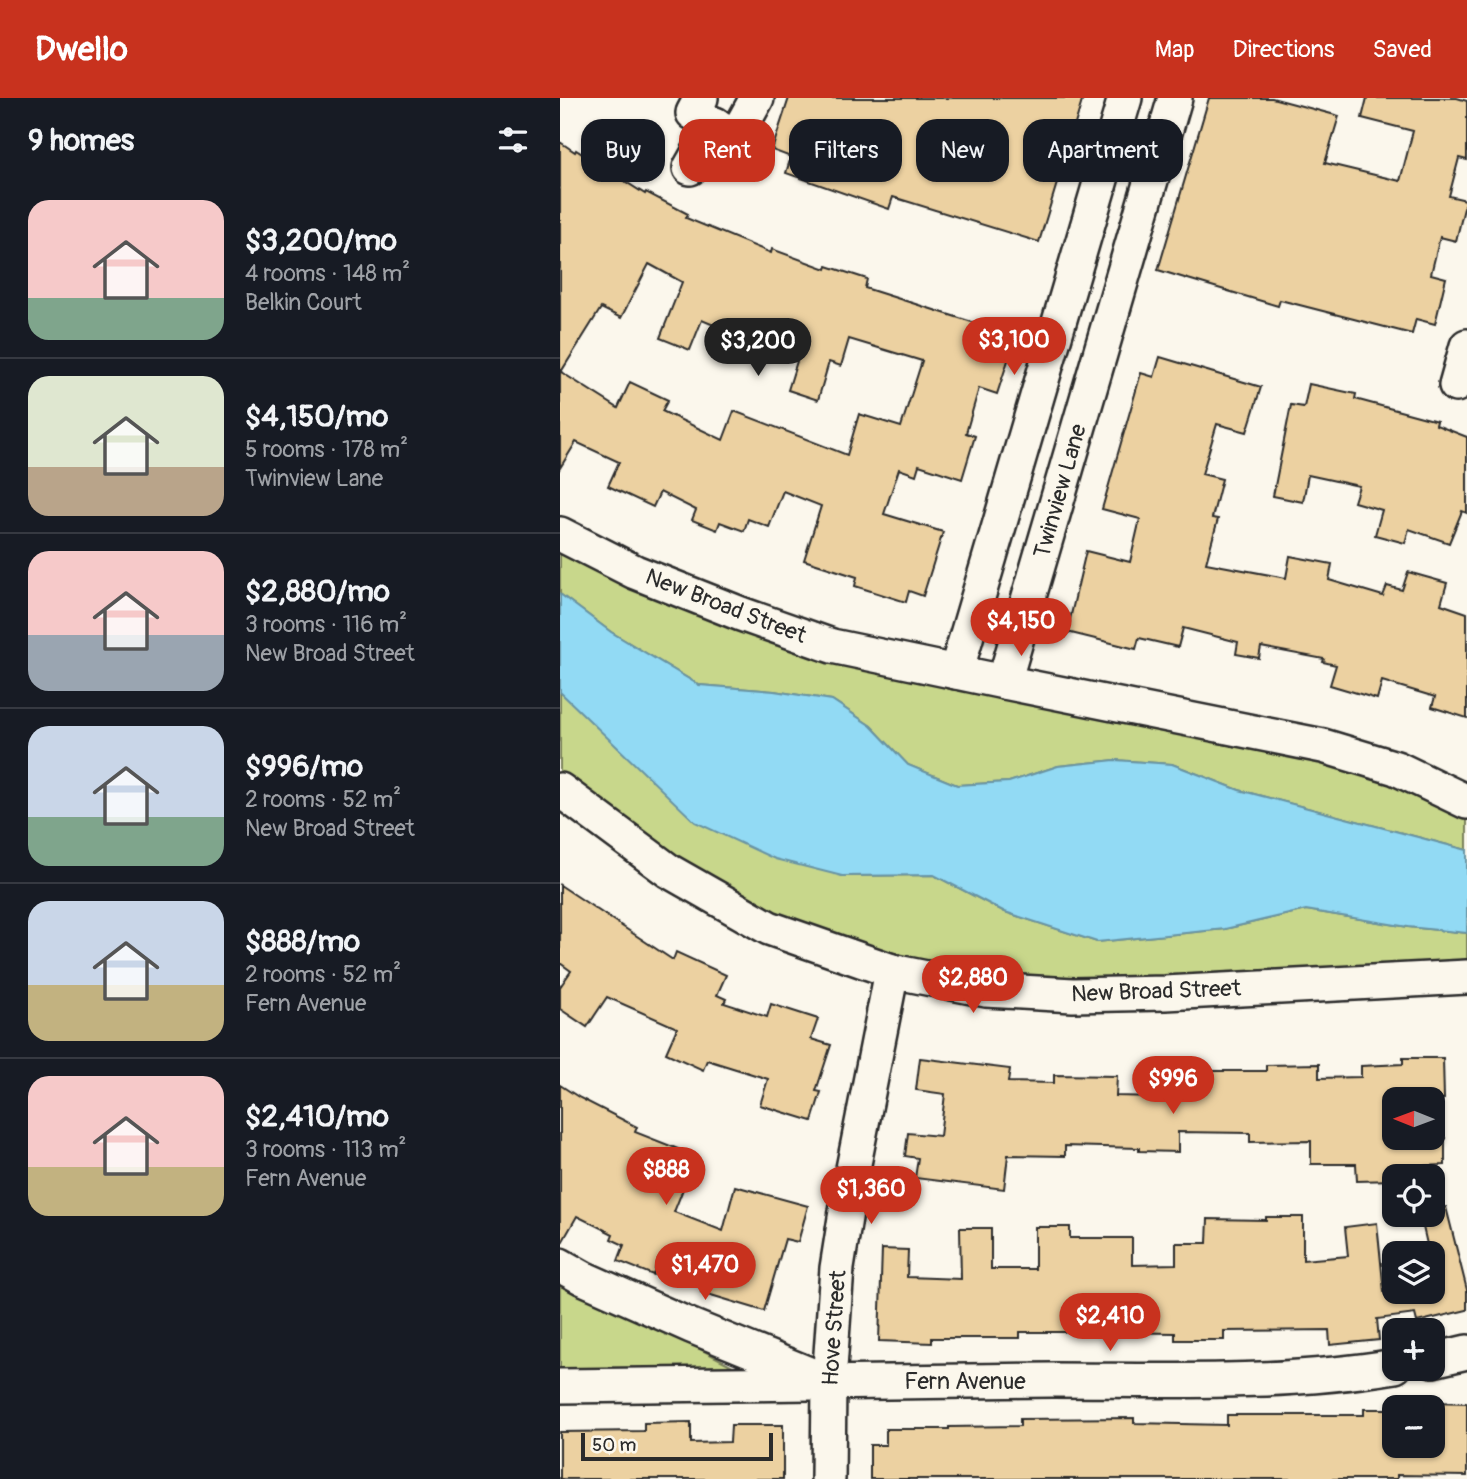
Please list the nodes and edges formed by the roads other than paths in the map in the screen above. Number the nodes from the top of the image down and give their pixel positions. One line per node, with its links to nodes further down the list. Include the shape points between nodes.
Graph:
1 (757, 98): 4 (street, via 736,136)
2 (1125, 98): 8 (street)
3 (1175, 98): 9 (street, Twinview Lane)
4 (708, 111)
5 (1467, 346): 6 (street)
6 (1456, 385)
7 (560, 534): 8 (street, New Broad Street, via 635,572 754,619 832,646)
8 (956, 672): 9 (street, New Broad Street)
9 (1004, 682): 11 (street, New Broad Street, via 1323,746 1396,768)
10 (560, 790): 12 (street, New Broad Street, via 669,872 769,928)
11 (1467, 802)
12 (892, 971): 13 (street, New Broad Street, via 986,990 1073,995); 18 (street, Hove Street, via 837,1268)
13 (1467, 978)
14 (560, 1265): 18 (street, Fern Avenue, via 691,1326)
15 (1467, 1352): 16 (street)
16 (1445, 1357)
17 (1382, 1368): 18 (street, Fern Avenue, via 1272,1379)
18 (829, 1382): 19 (street, Fern Avenue); 20 (street, Hove Street)
19 (560, 1385)
20 (828, 1479)

